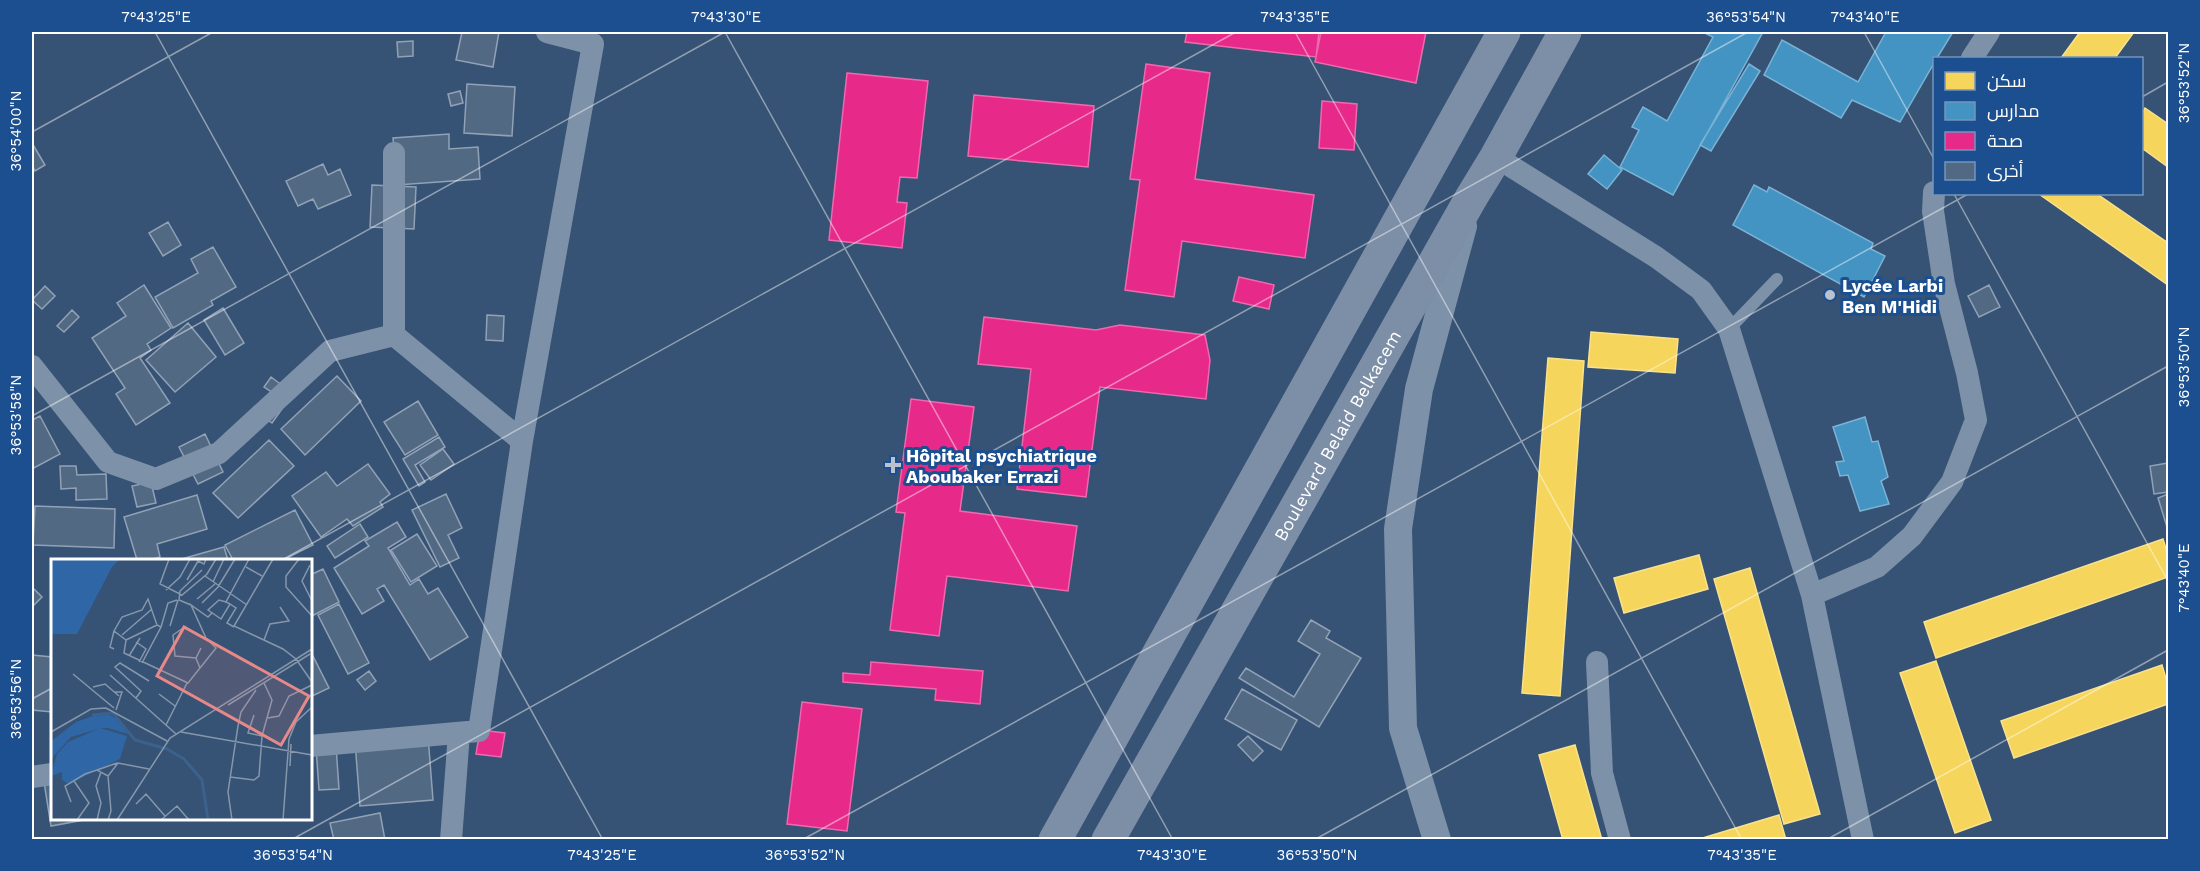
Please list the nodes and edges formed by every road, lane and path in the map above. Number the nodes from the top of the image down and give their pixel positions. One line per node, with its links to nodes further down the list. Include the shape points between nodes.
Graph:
1 (547, 32): 14 (street, via 593,44)
2 (1504, 32): 22 (main road)
3 (1565, 32): 7 (main road, Boulevard Belaid Belkacem)
4 (1989, 32): 5 (street)
5 (1973, 57)
6 (394, 153): 12 (street)
7 (1496, 157): 9 (main road, Boulevard Belaid Belkacem); 11 (street, via 1656,257 1701,290)
8 (1935, 195): 15 (street, via 1944,284 1976,420 1952,482 1912,536 1877,567)
9 (1471, 198): 23 (main road, Boulevard Belaid Belkacem); 24 (street, via 1419,389 1398,529 1403,728)
10 (1777, 279): 11 (lane)
11 (1729, 329): 15 (street)
12 (394, 335): 13 (street, via 330,351 219,453 156,479 108,462); 14 (street)
13 (32, 366)
14 (522, 441): 17 (street, via 479,731)
15 (1812, 595): 26 (street)
16 (1597, 662): 25 (street, via 1602,773)
17 (459, 733): 18 (street); 21 (street)
18 (312, 746)
19 (51, 774): 20 (street)
20 (32, 777)
21 (451, 840)
22 (1055, 840)
23 (1108, 840)
24 (1437, 840)
25 (1620, 840)
26 (1863, 840)

